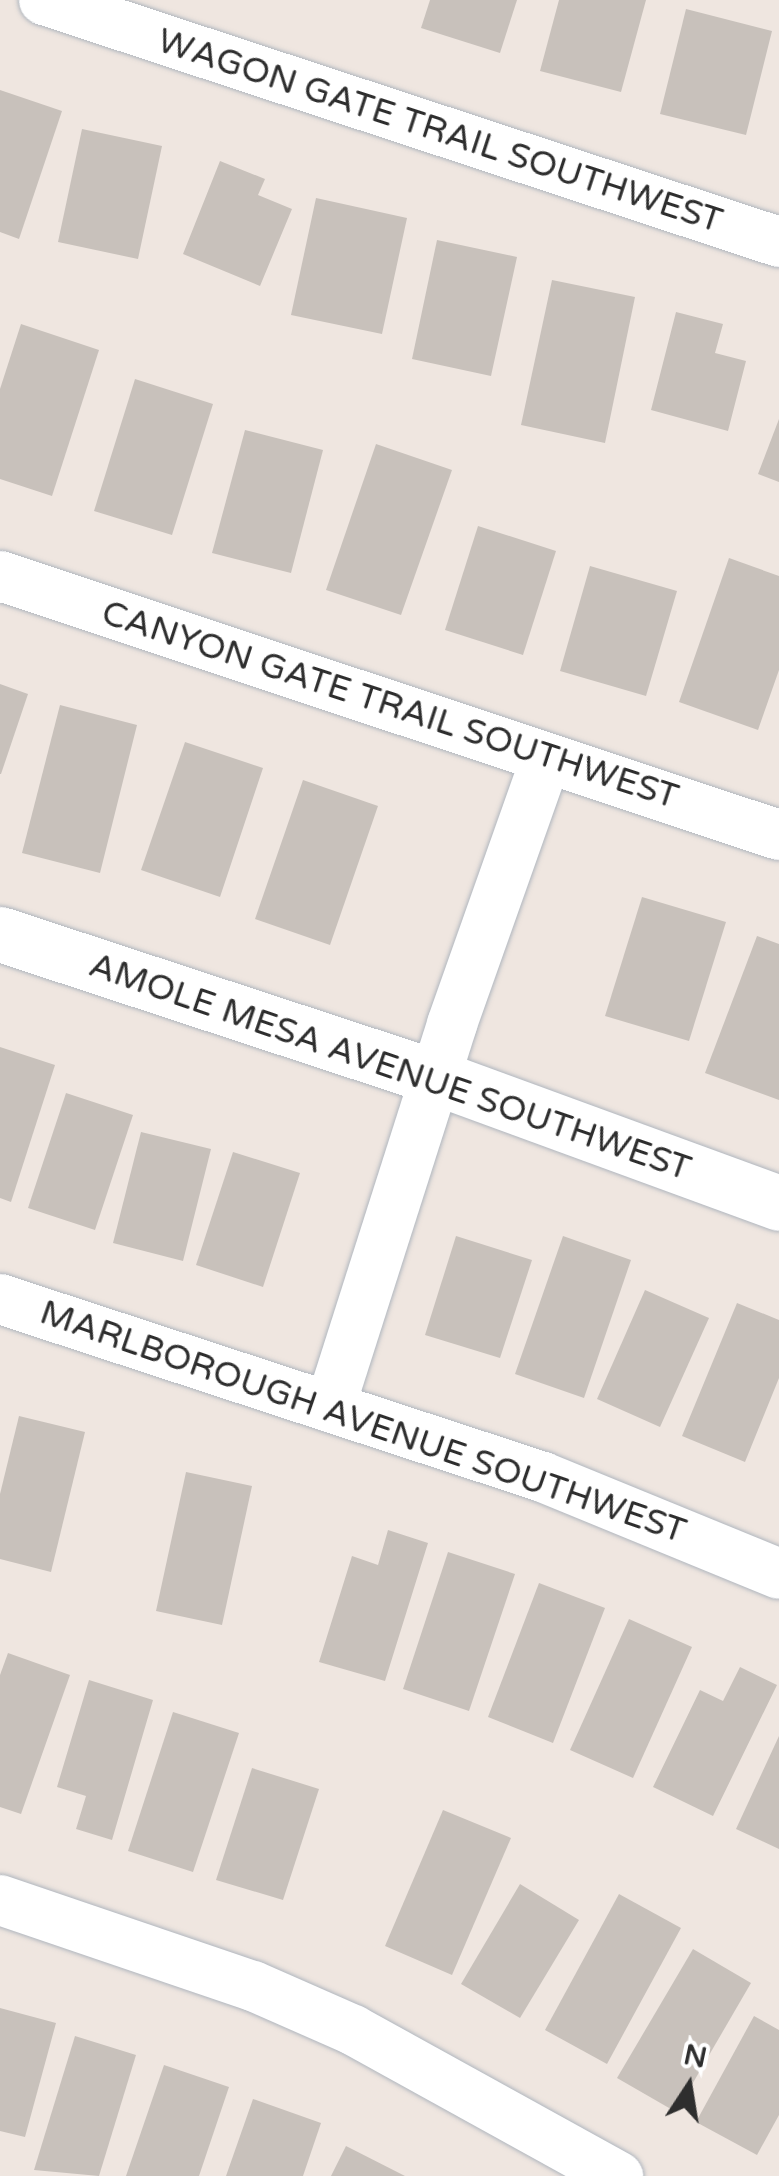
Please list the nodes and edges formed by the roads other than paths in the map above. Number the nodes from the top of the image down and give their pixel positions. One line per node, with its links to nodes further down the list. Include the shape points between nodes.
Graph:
1 (44, 0): 2 (street, WAGON GATE TRAIL SOUTHWEST)
2 (779, 242)
3 (0, 576): 4 (street, CANYON GATE TRAIL SOUTHWEST)
4 (546, 758): 5 (street, CANYON GATE TRAIL SOUTHWEST); 7 (street)
5 (779, 835)
6 (0, 934): 7 (street, AMOLE MESA AVENUE SOUTHWEST)
7 (435, 1077): 8 (street, AMOLE MESA AVENUE SOUTHWEST); 10 (street)
8 (779, 1203)
9 (0, 1299): 10 (street, MARLBOROUGH AVENUE SOUTHWEST)
10 (330, 1406): 11 (street, MARLBOROUGH AVENUE SOUTHWEST, via 543,1476)
11 (779, 1574)
12 (0, 1900): 13 (street, via 253,1986 353,2030)
13 (618, 2176)

